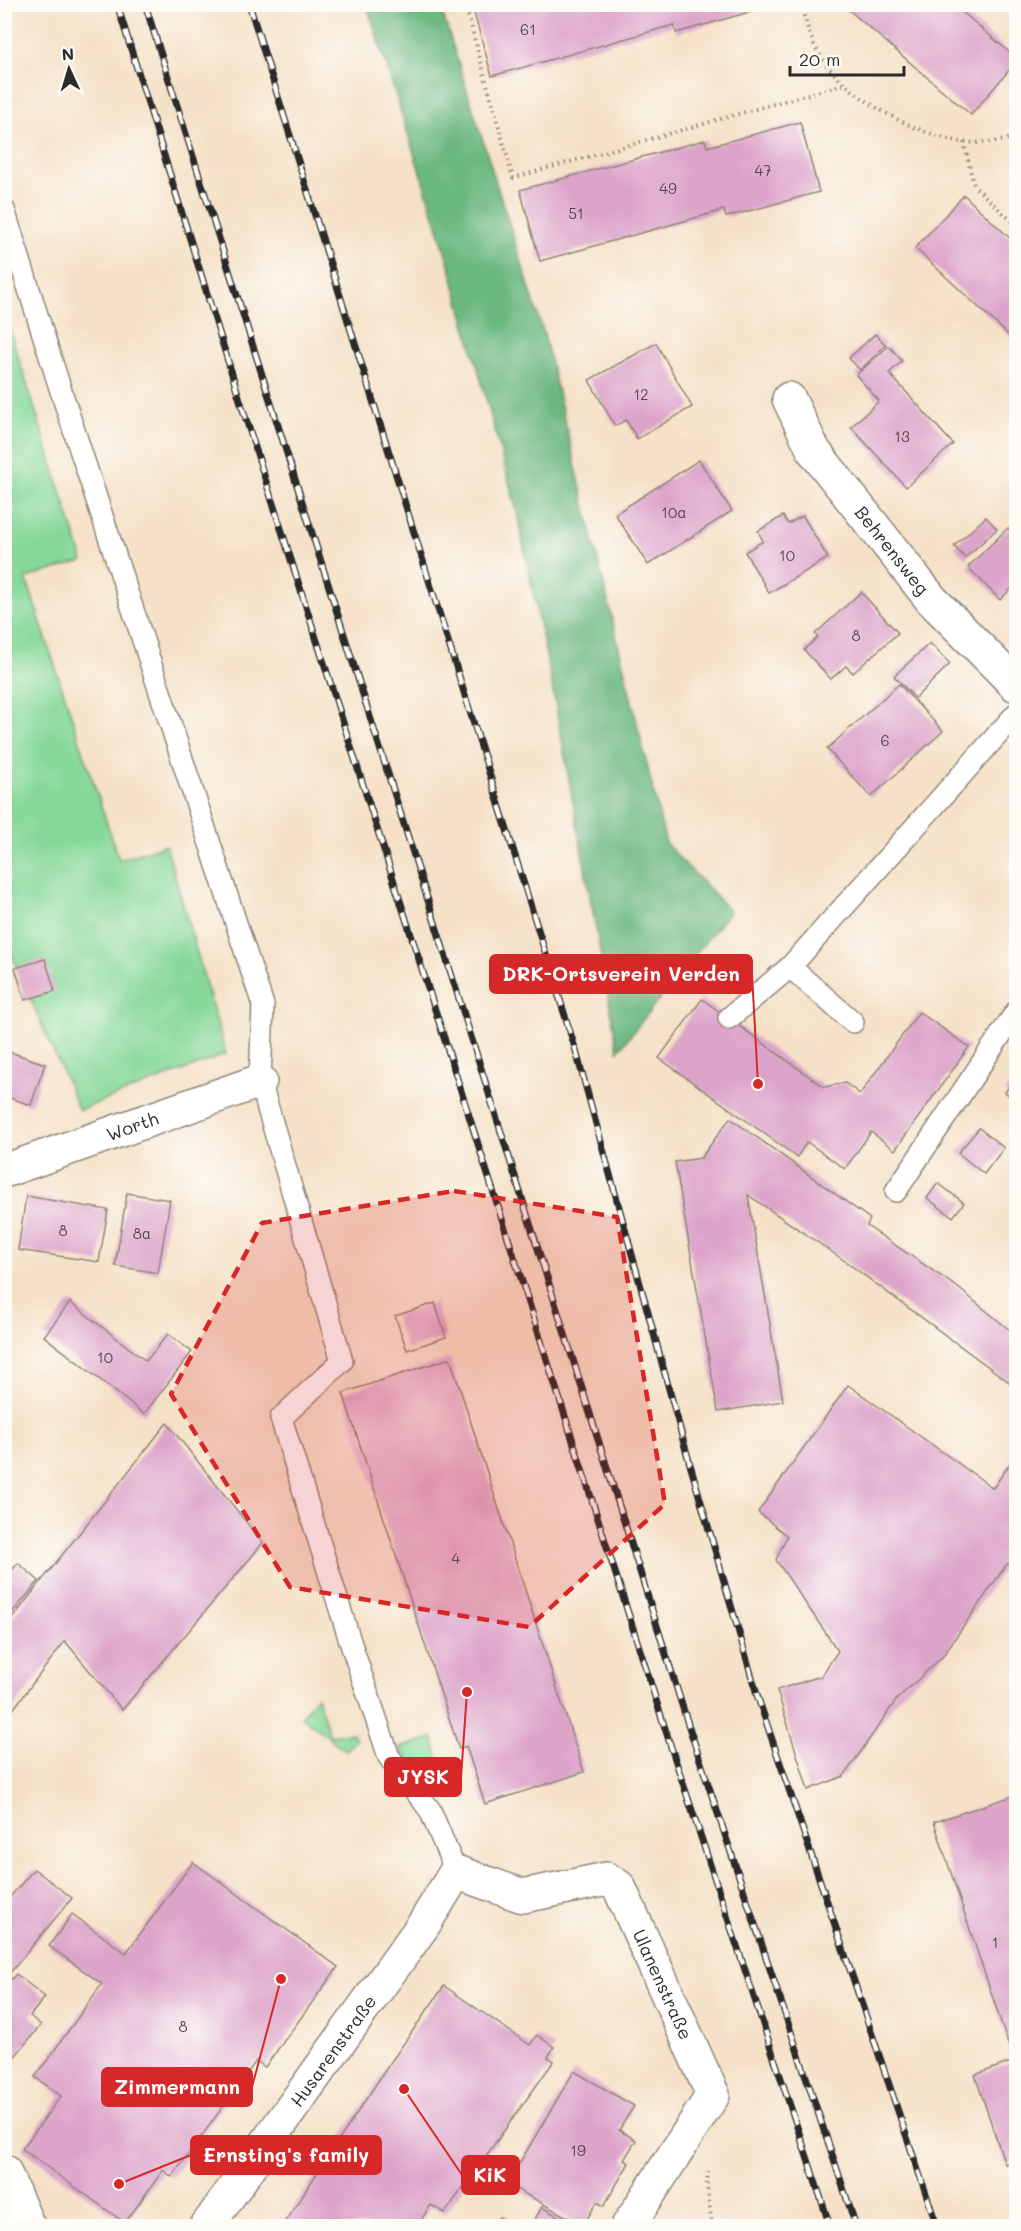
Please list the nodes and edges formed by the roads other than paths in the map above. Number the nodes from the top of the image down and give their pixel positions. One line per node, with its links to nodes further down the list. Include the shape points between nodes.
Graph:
1 (4, 210): 9 (lane, via 263,1005)
2 (789, 399): 3 (street, Behrensweg, via 814,451 924,591)
3 (1017, 685)
4 (1017, 714): 5 (lane)
5 (790, 967): 7 (lane); 8 (lane)
6 (1017, 1012): 11 (lane)
7 (729, 1018)
8 (853, 1022)
9 (260, 1081): 10 (street, Worth); 12 (lane, via 342,1361 281,1418 388,1757 430,1810)
10 (4, 1172)
11 (896, 1191)
12 (456, 1872): 15 (street, Husarenstraße, via 424,1924); 16 (street, Ulanenstraße, via 523,1896 607,1879 619,1887 713,2095)
13 (4, 2171): 14 (street)
14 (28, 2226)
15 (207, 2226)
16 (628, 2226)

